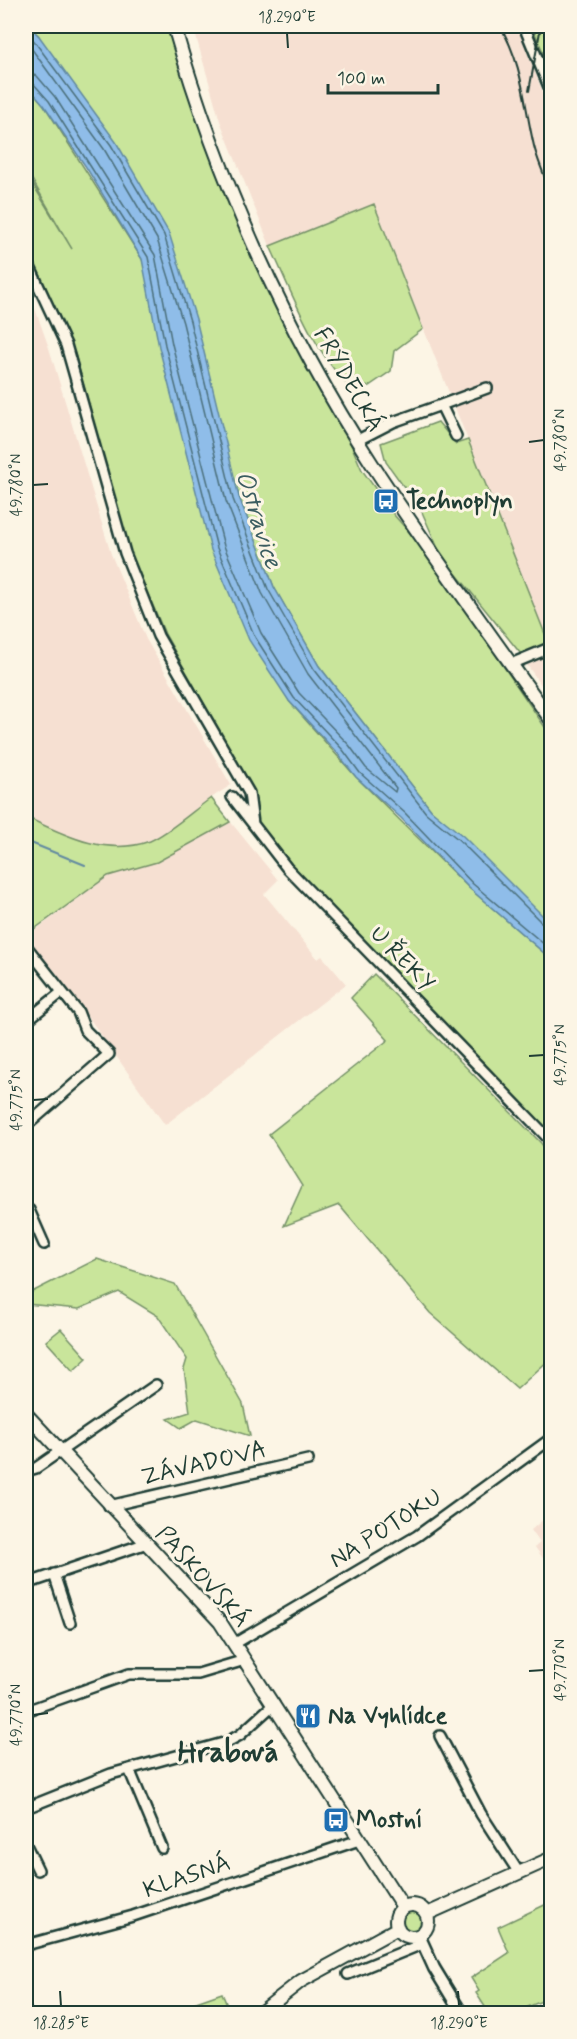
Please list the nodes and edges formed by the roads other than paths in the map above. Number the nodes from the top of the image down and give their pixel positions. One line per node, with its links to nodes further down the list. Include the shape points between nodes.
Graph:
1 (174, 26): 8 (main road, FRÝDECKÁ, via 195,100 253,243 295,329)
2 (524, 26): 3 (street)
3 (552, 94)
4 (26, 259): 13 (street, via 66,345 125,553 153,626 249,793)
5 (487, 388): 6 (street)
6 (441, 405): 7 (street); 8 (street)
7 (456, 436)
8 (358, 440): 10 (main road, FRÝDECKÁ)
9 (552, 647): 10 (street)
10 (511, 664): 11 (main road, FRÝDECKÁ)
11 (552, 721)
12 (232, 797): 13 (street, U ŘEKY)
13 (253, 824): 18 (street, U ŘEKY, via 286,868)
14 (26, 946): 15 (street)
15 (62, 992): 16 (street); 17 (street, via 78,1012 85,1030 109,1054)
16 (26, 1020)
17 (26, 1126)
18 (552, 1142)
19 (26, 1212): 20 (street, via 29,1210)
20 (44, 1244)
21 (156, 1385): 24 (street)
22 (26, 1414): 24 (main road, PASKOVSKÁ)
23 (552, 1438): 32 (street, NA POTOKU, via 417,1536)
24 (60, 1451): 26 (street); 27 (main road, PASKOVSKÁ)
25 (308, 1460): 27 (street, ZÁVADOVA)
26 (26, 1471)
27 (109, 1506): 28 (main road, PASKOVSKÁ)
28 (144, 1544): 29 (street); 32 (main road, PASKOVSKÁ, via 215,1616)
29 (54, 1574): 30 (street); 31 (street)
30 (26, 1584)
31 (70, 1623)
32 (234, 1644): 33 (main road, PASKOVSKÁ)
33 (245, 1660): 34 (main road, PASKOVSKÁ); 35 (street, via 198,1674 129,1674)
34 (274, 1704): 37 (street, via 233,1739); 39 (main road, PASKOVSKÁ)
35 (26, 1711)
36 (440, 1736): 44 (street, via 481,1814)
37 (129, 1769): 38 (street); 41 (street)
38 (26, 1808)
39 (359, 1840): 45 (main road, PASKOVSKÁ); 49 (street, KLASNÁ, via 133,1916)
40 (26, 1845): 43 (street)
41 (162, 1848)
42 (552, 1858): 44 (main road)
43 (38, 1870)
44 (519, 1873): 46 (main road)
45 (403, 1907): 46 (main road, via 418,1905); 47 (main road, via 396,1916)
46 (427, 1914): 48 (main road)
47 (398, 1928): 48 (main road); 52 (main road, via 311,1975)
48 (421, 1940): 50 (street); 51 (street)
49 (26, 1945)
50 (348, 1974)
51 (460, 2011): 53 (street)
52 (259, 2013)
53 (446, 2013)

